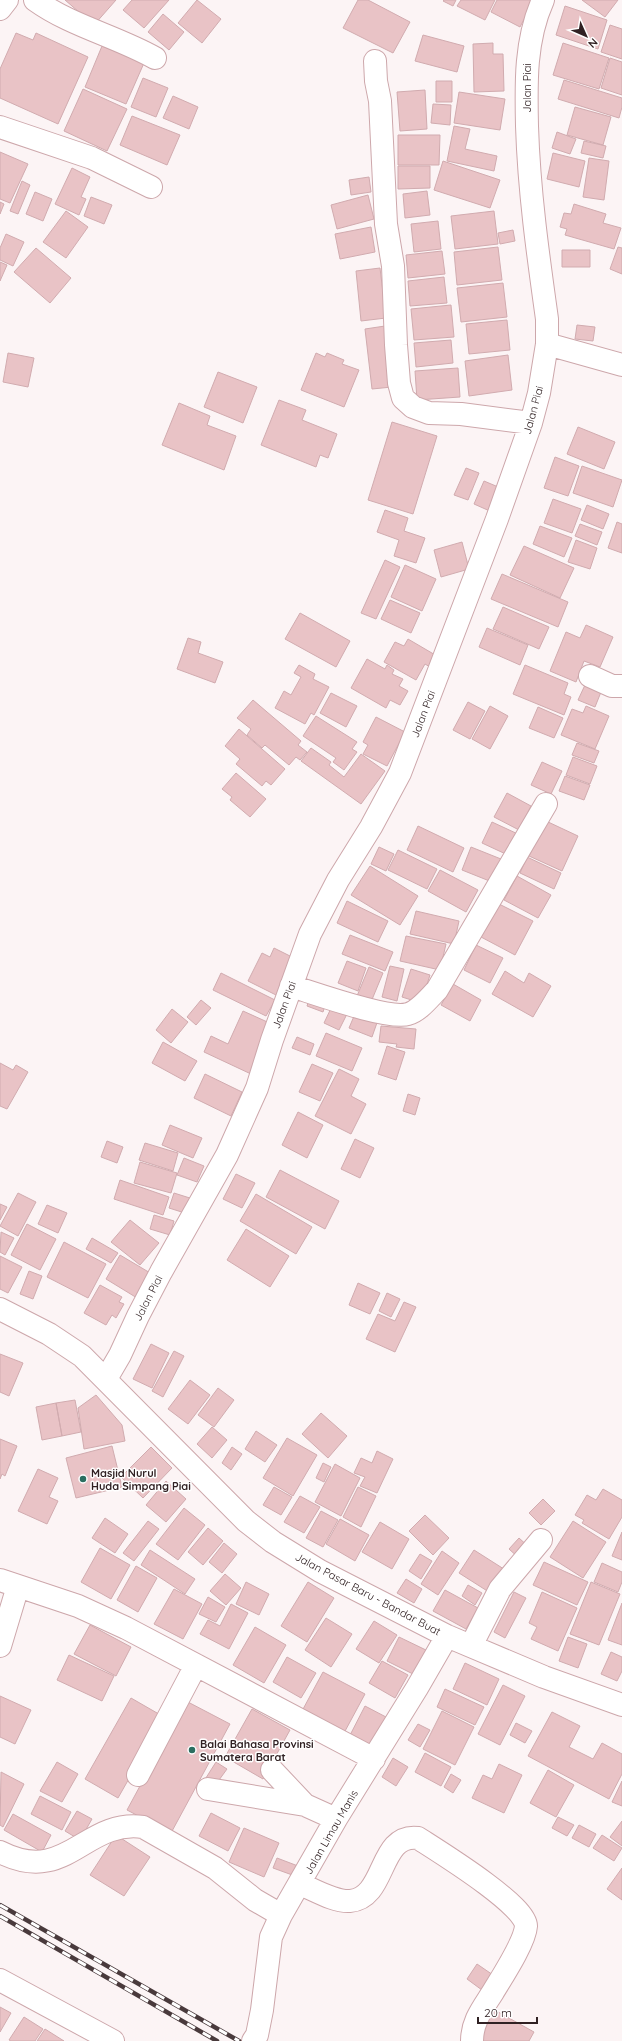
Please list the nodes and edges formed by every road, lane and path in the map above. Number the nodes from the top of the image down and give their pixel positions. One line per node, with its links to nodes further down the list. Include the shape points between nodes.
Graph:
1 (7, 0): 4 (street)
2 (35, 0): 5 (street, via 52,12 136,47)
3 (543, 0): 9 (street, Jalan Piai, via 528,54 526,93 529,172 547,319)
4 (0, 8)
5 (155, 58)
6 (375, 61): 11 (street, via 399,383 403,398 413,408 429,413 461,414)
7 (0, 127): 8 (street, via 92,158)
8 (151, 187)
9 (547, 344): 10 (street); 11 (street, Jalan Piai)
10 (622, 366)
11 (531, 424): 15 (street, Jalan Piai, via 400,773 310,934)
12 (590, 676): 13 (street, via 612,686)
13 (622, 686)
14 (546, 804): 15 (street, via 437,990 410,1014 401,1016 366,1009)
15 (291, 986): 17 (street, Jalan Piai, via 257,1088 227,1155)
16 (0, 1309): 17 (street, Jalan Pasar Baru - Bandar Buat, via 49,1334 82,1356)
17 (106, 1379): 20 (street, Jalan Pasar Baru - Bandar Buat, via 240,1516 268,1538 320,1571)
18 (541, 1540): 22 (street, via 500,1589)
19 (9, 1583): 21 (street); 23 (street, via 78,1606)
20 (447, 1636): 22 (street, Jalan Pasar Baru - Bandar Buat); 25 (street, Jalan Limau Manis)
21 (0, 1646)
22 (471, 1646): 24 (street, Jalan Pasar Baru - Bandar Buat, via 544,1677)
23 (196, 1665): 25 (street); 27 (street)
24 (622, 1705)
25 (374, 1759): 30 (street, Jalan Limau Manis)
26 (272, 1770): 29 (street)
27 (138, 1775)
28 (208, 1789): 29 (street)
29 (305, 1805): 30 (street)
30 (336, 1818): 32 (street, Jalan Limau Manis)
31 (0, 1852): 33 (street, via 27,1862 45,1862 65,1855 118,1827 143,1828 215,1868 255,1900)
32 (300, 1884): 33 (street, Jalan Limau Manis); 37 (street, via 337,1898 350,1901 357,1899 374,1884 397,1843 410,1837 418,1838 504,1897 523,1917 526,1924 525,1934 474,2022)
33 (281, 1915): 36 (street, Jalan Limau Manis, via 272,1937 262,2010 257,2035)
34 (0, 1980): 35 (street)
35 (112, 2041)
36 (253, 2041)
37 (472, 2041)

